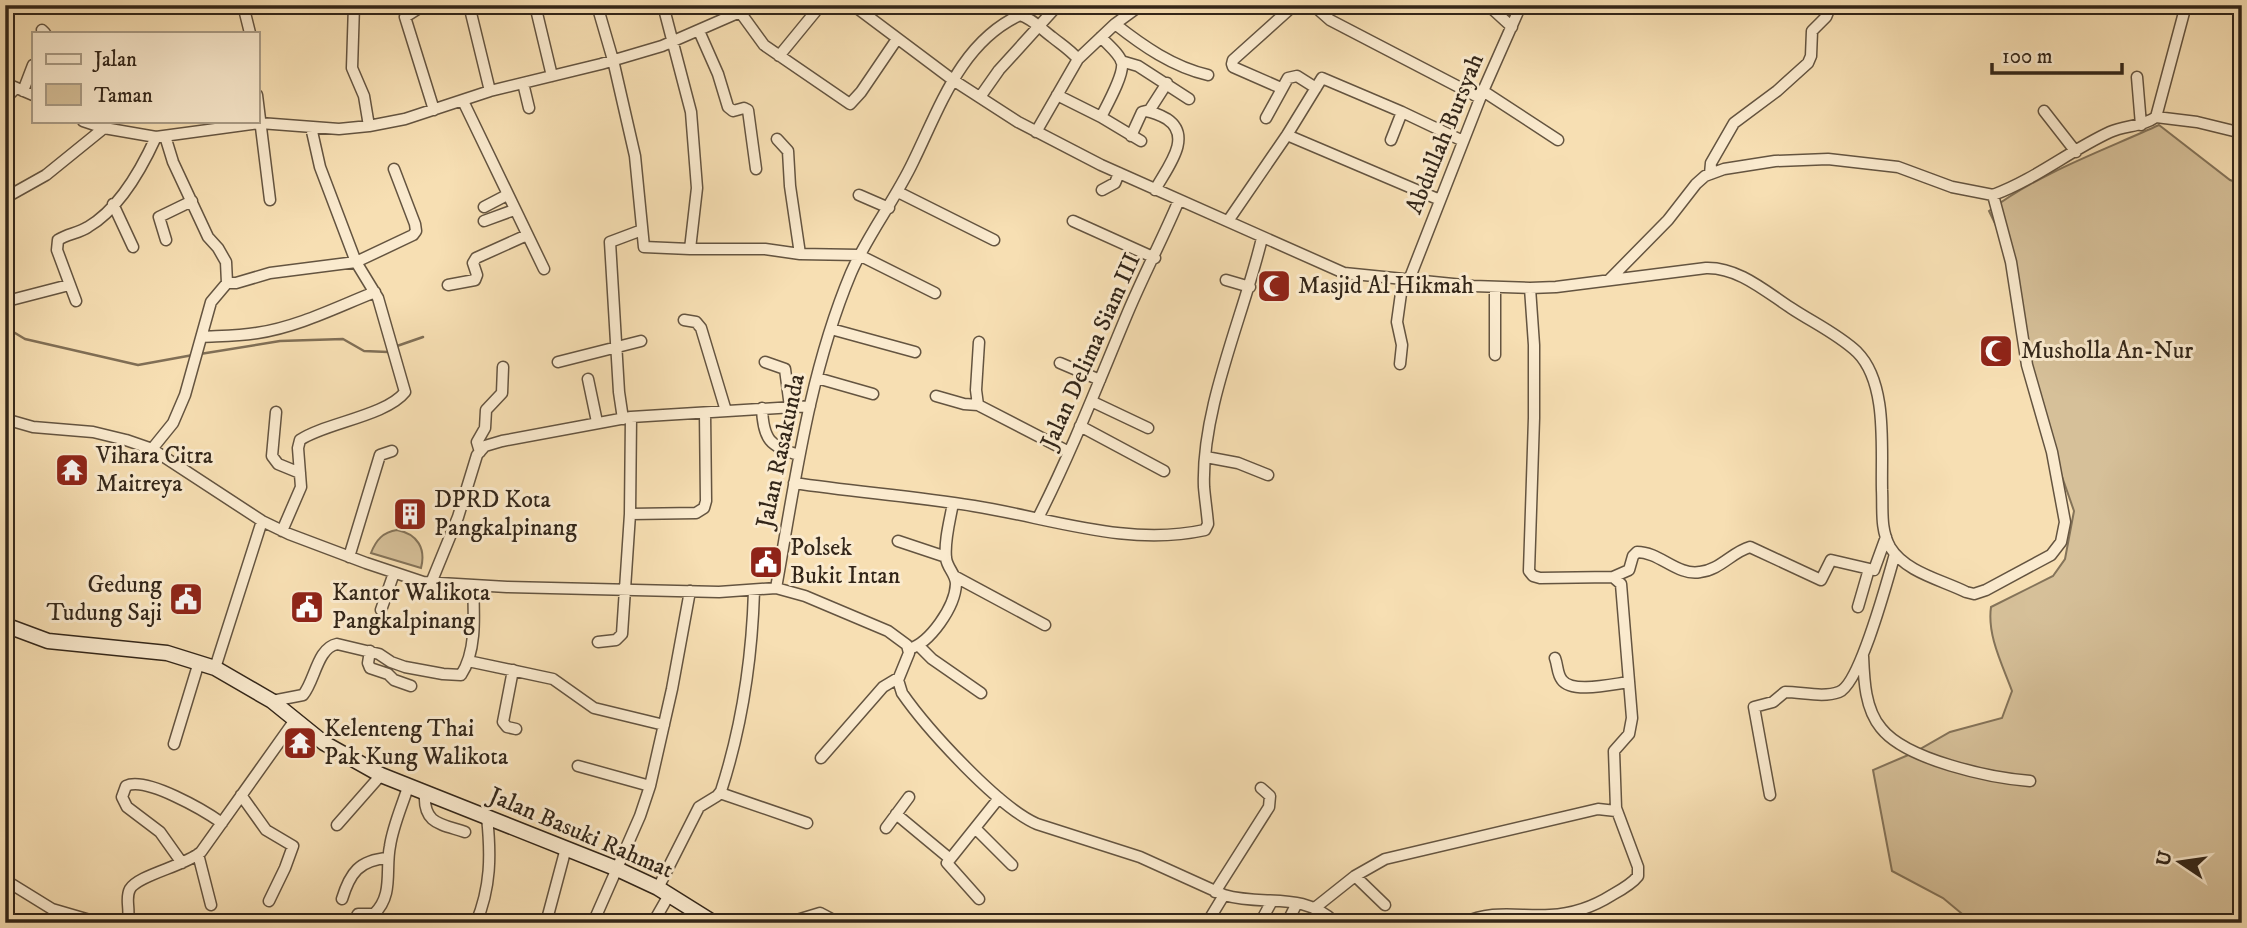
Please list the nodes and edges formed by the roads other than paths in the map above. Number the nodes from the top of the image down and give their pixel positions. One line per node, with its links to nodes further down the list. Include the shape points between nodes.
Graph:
1 (262, 5): 18 (street)
2 (354, 5): 61 (street, via 352,68)
3 (424, 5): 50 (street, via 405,18)
4 (469, 5): 42 (street)
5 (535, 5): 34 (street)
6 (597, 5): 30 (street)
7 (663, 5): 27 (street)
8 (853, 5): 26 (street)
9 (1058, 5): 21 (street)
10 (1141, 5): 20 (street)
11 (1313, 5): 43 (street, via 1330,20)
12 (1488, 5): 22 (street)
13 (1521, 5): 22 (street, Abdullah Bursyah)
14 (1831, 5): 76 (street, via 1812,31 1808,63 1734,123 1711,163)
15 (2186, 5): 56 (street)
16 (820, 6): 28 (street)
17 (1292, 6): 39 (street, via 1232,64)
18 (244, 8): 23 (street)
19 (738, 9): 24 (street); 28 (street, via 764,45)
20 (1115, 24): 25 (street); 33 (street, via 1145,47)
21 (1041, 26): 29 (street); 36 (street, Jalan Rasakunda, via 1020,15 1004,23 983,39); 45 (street)
22 (1512, 27): 43 (street, Abdullah Bursyah)
23 (250, 32)
24 (699, 32): 27 (street); 74 (street, via 728,107 748,110)
25 (1101, 37): 29 (street); 31 (street)
26 (897, 39): 28 (street, via 850,104); 36 (street)
27 (673, 42): 30 (street); 101 (street, via 691,112 696,165)
28 (779, 56)
29 (1078, 58): 44 (street)
30 (613, 60): 34 (street); 95 (street, via 635,156)
31 (1121, 61): 38 (street); 55 (street, via 1121,73)
32 (32, 67): 41 (street)
33 (1208, 75)
34 (552, 76): 37 (street)
35 (2137, 76): 60 (street)
36 (953, 80): 45 (street); 79 (street, Jalan Rasakunda)
37 (523, 83): 42 (street); 49 (street)
38 (1167, 83): 47 (street); 51 (street)
39 (1281, 88): 40 (street, via 1288,78 1297,76); 57 (street)
40 (1315, 88): 53 (street, via 1326,78); 66 (street)
41 (19, 89): 46 (street)
42 (490, 91): 48 (street)
43 (1481, 94): 70 (street); 71 (street, Abdullah Bursyah)
44 (1057, 95): 55 (street); 64 (street)
45 (980, 97): 64 (street)
46 (5, 99)
47 (1189, 99)
48 (463, 101): 50 (street); 80 (street)
49 (529, 108)
50 (434, 110): 61 (street)
51 (1149, 111): 55 (street, via 1142,113 1136,139); 78 (street, via 1170,122 1180,135)
52 (2044, 111): 72 (street)
53 (1402, 112): 69 (street); 71 (street)
54 (259, 114): 59 (street)
55 (1101, 117)
56 (2156, 117): 60 (street); 65 (street)
57 (1266, 118)
58 (86, 122): 63 (street)
59 (260, 123): 62 (street); 67 (street); 84 (street)
60 (2141, 125): 72 (street, via 2109,132)
61 (369, 126): 62 (street)
62 (311, 127): 105 (street, via 320,167)
63 (104, 128): 67 (street); 83 (street, via 46,175)
64 (1036, 132): 75 (street)
65 (2242, 133)
66 (1287, 135): 86 (street); 94 (street)
67 (160, 137): 87 (street); 88 (street)
68 (777, 139): 102 (street, via 788,151)
69 (1391, 140)
70 (1558, 140)
71 (1464, 141): 86 (street, Abdullah Bursyah)
72 (2076, 152): 82 (street, via 2024,183)
73 (394, 169): 105 (street, via 416,231)
74 (756, 169)
75 (1119, 173): 77 (street, via 1115,183); 78 (street)
76 (1710, 174): 82 (street, via 1758,163 1828,159 1898,167 1952,187); 109 (street)
77 (1102, 190)
78 (1155, 190): 85 (street)
79 (898, 192): 90 (street, Jalan Rasakunda); 99 (street)
80 (507, 195): 89 (street); 91 (street)
81 (859, 195): 90 (street)
82 (1993, 195): 168 (street, via 2011,262 2027,366 2060,488 2063,536 2043,560 1974,594 1919,571)
83 (5, 198)
84 (270, 200)
85 (1179, 200): 94 (street); 104 (street, Jalan Delima Siam III)
86 (1440, 200): 107 (street, Abdullah Bursyah)
87 (191, 201): 98 (street, via 159,217); 110 (street, via 226,262)
88 (113, 204): 100 (street); 111 (street, via 85,229 58,240)
89 (484, 206)
90 (889, 208): 103 (street, Jalan Rasakunda)
91 (514, 210): 92 (street); 96 (street)
92 (484, 221)
93 (1073, 221): 104 (street)
94 (1228, 221): 97 (street)
95 (642, 230): 101 (street, via 645,248); 125 (street, via 610,243)
96 (527, 235): 106 (street); 112 (street, via 475,258 475,280)
97 (1262, 238): 107 (street, via 1344,273); 113 (street)
98 (166, 240)
99 (994, 240)
100 (133, 247)
101 (690, 249): 102 (street)
102 (800, 254): 103 (street)
103 (859, 255): 117 (street); 121 (street, Jalan Rasakunda)
104 (1154, 258): 135 (street, Jalan Delima Siam III)
105 (356, 262): 110 (street); 116 (street)
106 (544, 269)
107 (1406, 279): 114 (street); 131 (street, Abdullah Bursyah, via 1397,322)
108 (1226, 280): 113 (street)
109 (1609, 280): 115 (street); 166 (street, via 1723,270 1745,278 1857,352 1871,371 1878,395)
110 (227, 283): 122 (street, via 211,302)
111 (69, 285): 118 (street); 119 (street)
112 (448, 285)
113 (1250, 287): 156 (street, via 1218,388)
114 (1495, 287): 115 (street); 127 (street)
115 (1530, 288): 174 (street, via 1534,418 1529,571 1540,578)
116 (375, 292): 122 (street, via 292,325); 158 (street, via 405,392 374,411 303,438 298,445)
117 (935, 293)
118 (5, 298)
119 (76, 301)
120 (684, 320): 143 (street, via 701,328)
121 (831, 328): 126 (street); 133 (street, Jalan Rasakunda)
122 (202, 337): 151 (street, via 186,395 173,423)
123 (641, 341): 125 (street)
124 (979, 342): 139 (street)
125 (618, 348): 128 (street); 146 (street, via 619,392)
126 (915, 352)
127 (1495, 355)
128 (558, 362)
129 (765, 362): 140 (street, via 785,369)
130 (1060, 363): 135 (street)
131 (1400, 363)
132 (503, 367): 153 (street, via 502,393 486,410 485,428 477,442)
133 (817, 378): 136 (street); 141 (street, Jalan Rasakunda)
134 (588, 379): 148 (street)
135 (1100, 380): 138 (street, Jalan Delima Siam III)
136 (873, 394)
137 (936, 396): 139 (street)
138 (1091, 401): 149 (street, Jalan Delima Siam III); 150 (street)
139 (978, 405): 154 (street)
140 (790, 407): 141 (street); 142 (street)
141 (810, 407): 155 (street, Jalan Rasakunda)
142 (762, 408): 143 (street); 155 (street, via 763,428 770,442)
143 (726, 411): 145 (street)
144 (276, 412): 158 (street, via 272,456 278,464)
145 (705, 413): 146 (street); 162 (street, via 704,508 692,513)
146 (627, 418): 148 (street); 162 (street)
147 (5, 419): 151 (street, via 33,427 93,432)
148 (597, 422): 153 (street, via 502,441)
149 (1080, 426): 154 (street, Jalan Delima Siam III); 157 (street)
150 (1148, 428)
151 (152, 449): 164 (street)
152 (392, 451): 169 (street, via 379,452)
153 (480, 452): 175 (street)
154 (1069, 452): 163 (street, Jalan Delima Siam III)
155 (799, 455): 160 (street, Jalan Rasakunda)
156 (1206, 457): 159 (street); 163 (street, via 1205,530 1132,536)
157 (1164, 471)
158 (300, 473): 165 (street, via 300,492)
159 (1268, 475)
160 (794, 483): 161 (street); 177 (street, Jalan Rasakunda)
161 (953, 503): 163 (street); 170 (street)
162 (630, 514): 178 (street)
163 (1038, 518)
164 (262, 521): 165 (street); 192 (street)
165 (282, 531): 169 (street)
166 (1886, 537): 168 (street); 171 (street, via 1875,570)
167 (898, 541): 170 (street)
168 (1895, 554): 188 (street)
169 (349, 556): 172 (street)
170 (946, 556): 173 (street)
171 (1869, 569): 174 (street, via 1831,560 1821,580 1750,547 1697,573 1637,552 1628,571); 181 (street)
172 (394, 573): 175 (street); 182 (street)
173 (954, 576): 184 (street); 186 (street, via 954,592 940,622)
174 (1614, 577): 195 (street, via 1621,582 1623,593)
175 (432, 583): 176 (street)
176 (473, 586): 178 (street); 190 (street)
177 (776, 588): 180 (street); 186 (street, via 888,631)
178 (624, 590): 179 (street); 185 (street, via 620,637)
179 (690, 591): 180 (street); 200 (street)
180 (754, 591): 210 (street, via 748,671)
181 (1858, 607)
182 (381, 610)
183 (5, 625): 191 (street, Jalan Basuki Rahmat, via 48,641 152,651)
184 (1045, 625)
185 (598, 642)
186 (914, 648): 194 (street); 197 (street)
187 (370, 651): 190 (street, via 405,667 457,676); 196 (street, via 370,668); 198 (street, via 330,645 303,695)
188 (1863, 653): 206 (street, via 1868,700 1881,729 1892,739 1912,752 1968,770); 213 (street, via 1851,680 1840,691 1785,692 1773,702 1754,707)
189 (1555, 658): 195 (street, via 1559,677 1568,686)
190 (468, 661): 193 (street)
191 (200, 662): 192 (street, Jalan Basuki Rahmat); 202 (street)
192 (215, 668): 198 (street, Jalan Basuki Rahmat)
193 (513, 670): 200 (street, via 559,682 594,708); 201 (street, via 503,720)
194 (898, 678): 203 (street, via 883,687); 215 (street, via 909,703)
195 (1629, 682): 216 (street, via 1631,730 1614,751)
196 (411, 686)
197 (981, 693)
198 (272, 701): 199 (street, Jalan Basuki Rahmat)
199 (295, 720): 205 (street, Jalan Basuki Rahmat, via 324,743); 212 (street)
200 (663, 725): 207 (street)
201 (516, 729)
202 (174, 744)
203 (821, 758)
204 (578, 766): 207 (street)
205 (381, 775): 208 (street, Jalan Basuki Rahmat); 221 (street)
206 (2031, 781)
207 (650, 786): 231 (street)
208 (408, 787): 211 (street, Jalan Basuki Rahmat); 227 (street)
209 (1261, 788): 235 (street, via 1270,796 1270,803)
210 (720, 793): 219 (street); 234 (street, via 699,807)
211 (425, 794): 218 (street, Jalan Basuki Rahmat); 224 (street, via 428,815 437,823)
212 (242, 795): 220 (street); 238 (street, via 266,830 293,846)
213 (1770, 795)
214 (909, 797): 217 (street)
215 (999, 799): 223 (street); 235 (street, via 1037,824 1140,857)
216 (1616, 811): 232 (street, via 1598,809 1405,853); 258 (street, via 1638,867 1634,881 1580,911 1547,916 1503,914)
217 (896, 814): 222 (street); 228 (street)
218 (487, 817): 225 (street, Jalan Basuki Rahmat); 247 (street, via 491,861)
219 (807, 822)
220 (222, 823): 226 (street); 229 (street, via 184,800 142,785 126,786 122,797 127,807 160,832)
221 (337, 825)
222 (886, 828)
223 (975, 828): 228 (street); 230 (street)
224 (465, 832)
225 (566, 848): 231 (street, Jalan Basuki Rahmat); 248 (street)
226 (198, 854): 229 (street); 241 (street)
227 (388, 858): 236 (street, via 369,861 351,874); 246 (street, via 384,900 376,913 358,914)
228 (949, 858): 237 (street, via 948,866)
229 (182, 863): 245 (street, via 135,883)
230 (1012, 866)
231 (615, 868): 234 (street, Jalan Basuki Rahmat); 249 (street)
232 (1355, 876): 242 (street); 243 (street)
233 (5, 880): 244 (street, via 52,909)
234 (664, 892): 250 (street); 251 (street, Jalan Basuki Rahmat)
235 (1219, 894): 239 (street); 254 (street)
236 (342, 899)
237 (979, 899)
238 (269, 901)
239 (1272, 901): 240 (street); 255 (street)
240 (1297, 903): 243 (street); 256 (street)
241 (211, 905)
242 (1385, 905)
243 (1316, 907): 257 (street)
244 (100, 923)
245 (123, 923)
246 (353, 923)
247 (476, 923)
248 (545, 923)
249 (593, 923)
250 (653, 923)
251 (714, 923)
252 (787, 923): 253 (street, via 820,913)
253 (839, 923)
254 (1207, 923)
255 (1260, 923)
256 (1287, 923)
257 (1336, 923)
258 (1464, 923)

